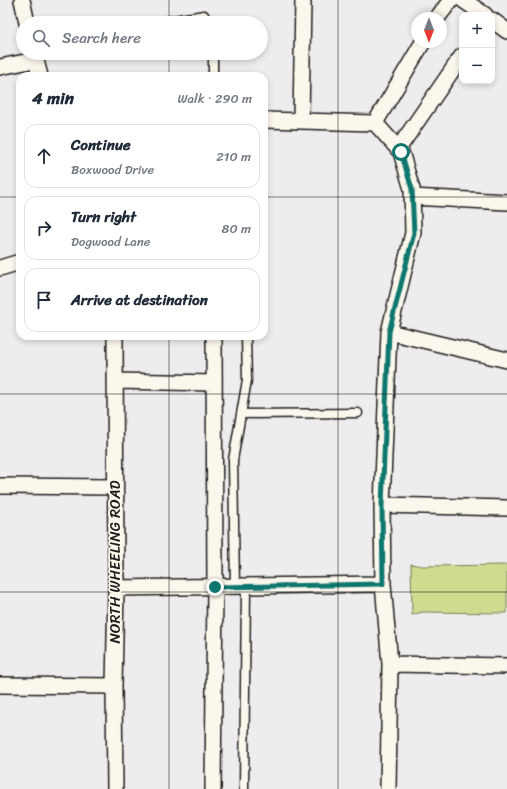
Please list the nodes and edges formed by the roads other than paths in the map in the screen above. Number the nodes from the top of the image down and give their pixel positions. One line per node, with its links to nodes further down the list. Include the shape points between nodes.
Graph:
1 (22, 0): 7 (street)
2 (302, 0): 19 (street)
3 (451, 0): 5 (street)
4 (462, 0): 6 (street)
5 (442, 12)
6 (480, 12)
7 (25, 16)
8 (495, 22): 9 (street)
9 (507, 31)
10 (419, 48): 20 (street)
11 (22, 60): 15 (street)
12 (35, 60): 16 (street)
13 (214, 60): 17 (lane)
14 (459, 60): 21 (street)
15 (0, 67)
16 (39, 72)
17 (213, 72)
18 (268, 120): 19 (street)
19 (302, 120): 20 (street)
20 (375, 123): 21 (street)
21 (398, 149): 22 (street, via 412,189)
22 (412, 197): 23 (street); 26 (street, via 414,233)
23 (507, 202)
24 (16, 263): 25 (street)
25 (0, 268)
26 (389, 332): 30 (street); 37 (street)
27 (115, 340): 31 (street, NORTH WHEELING ROAD)
28 (214, 340): 32 (street)
29 (246, 340): 34 (lane, via 246,380)
30 (507, 360)
31 (115, 382): 32 (street); 36 (street, NORTH WHEELING ROAD)
32 (214, 383): 40 (street)
33 (358, 413): 34 (lane)
34 (241, 414): 41 (lane, via 233,460)
35 (0, 486): 36 (street)
36 (115, 487): 42 (street, NORTH WHEELING ROAD)
37 (382, 505): 38 (street); 39 (street)
38 (507, 508)
39 (383, 584): 41 (street); 43 (street)
40 (215, 587): 41 (street); 42 (street); 48 (street)
41 (240, 587): 49 (lane)
42 (116, 588): 46 (street, NORTH WHEELING ROAD)
43 (390, 664): 44 (street); 50 (street)
44 (507, 666)
45 (0, 685): 46 (street)
46 (114, 686): 47 (street, NORTH WHEELING ROAD)
47 (114, 789)
48 (213, 789)
49 (244, 789)
50 (388, 789)

